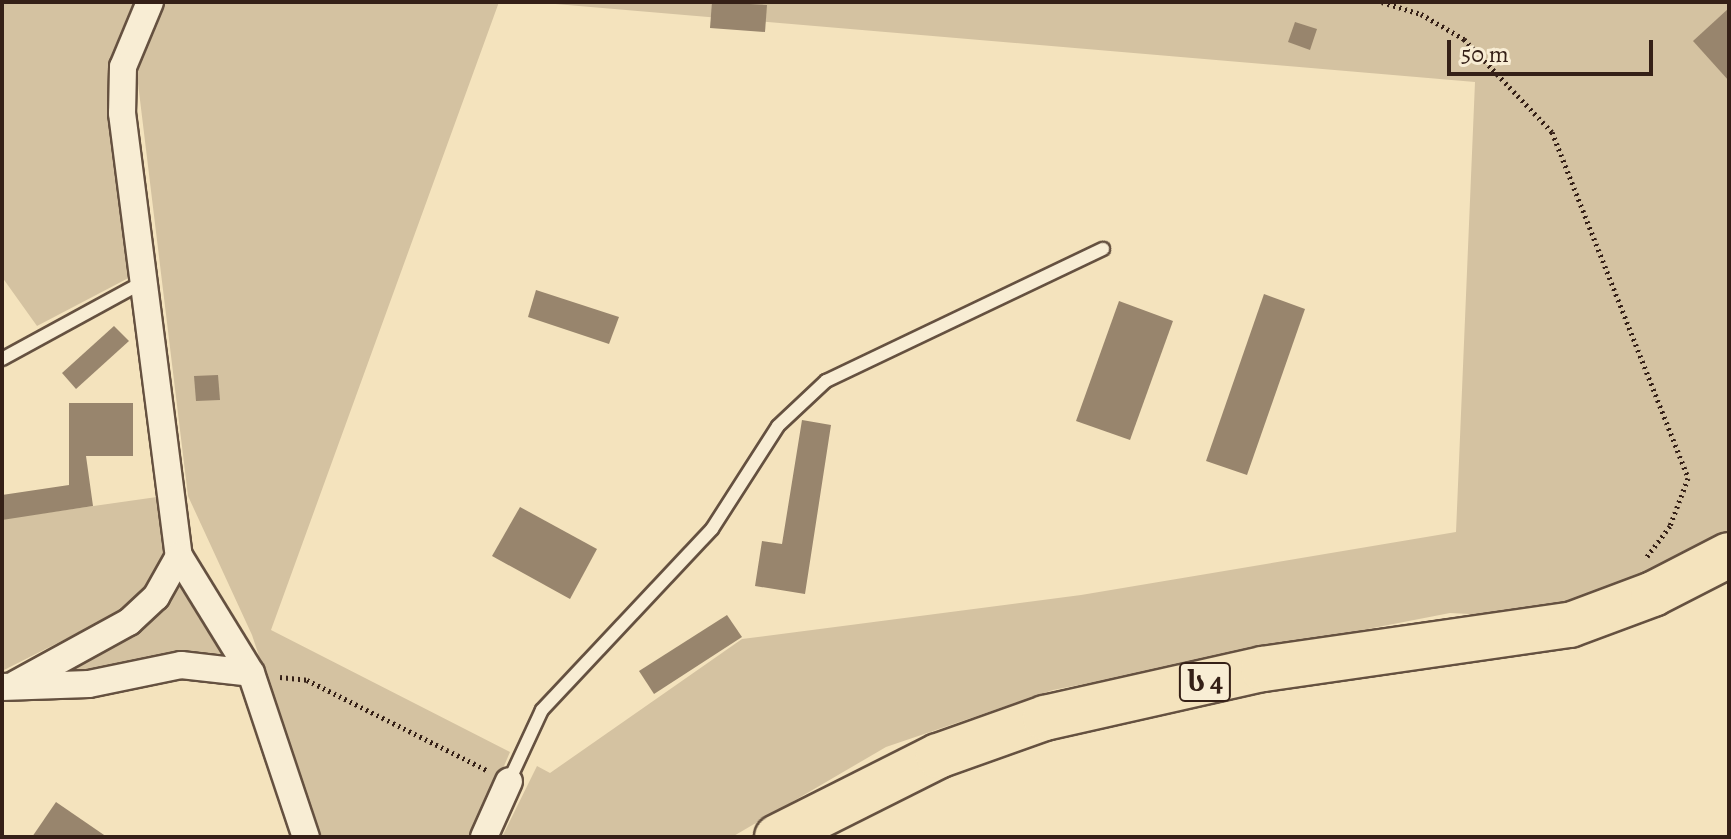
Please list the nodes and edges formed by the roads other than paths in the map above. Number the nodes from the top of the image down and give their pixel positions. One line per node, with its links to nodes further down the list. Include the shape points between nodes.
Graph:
1 (150, 2): 3 (street, via 123,67 122,113)
2 (1103, 249): 9 (lane, via 826,381 778,426 712,529 542,710)
3 (148, 280): 4 (lane); 6 (street)
4 (2, 359)
5 (1729, 555): 12 (highway, ს 4, via 1653,594 1570,625 1263,669 1045,718 938,756)
6 (179, 556): 7 (street); 8 (street, via 156,597 129,622)
7 (251, 673): 8 (street, via 181,665 89,684); 10 (street)
8 (6, 688)
9 (509, 781): 11 (street)
10 (306, 837)
11 (484, 837)
12 (777, 837)

